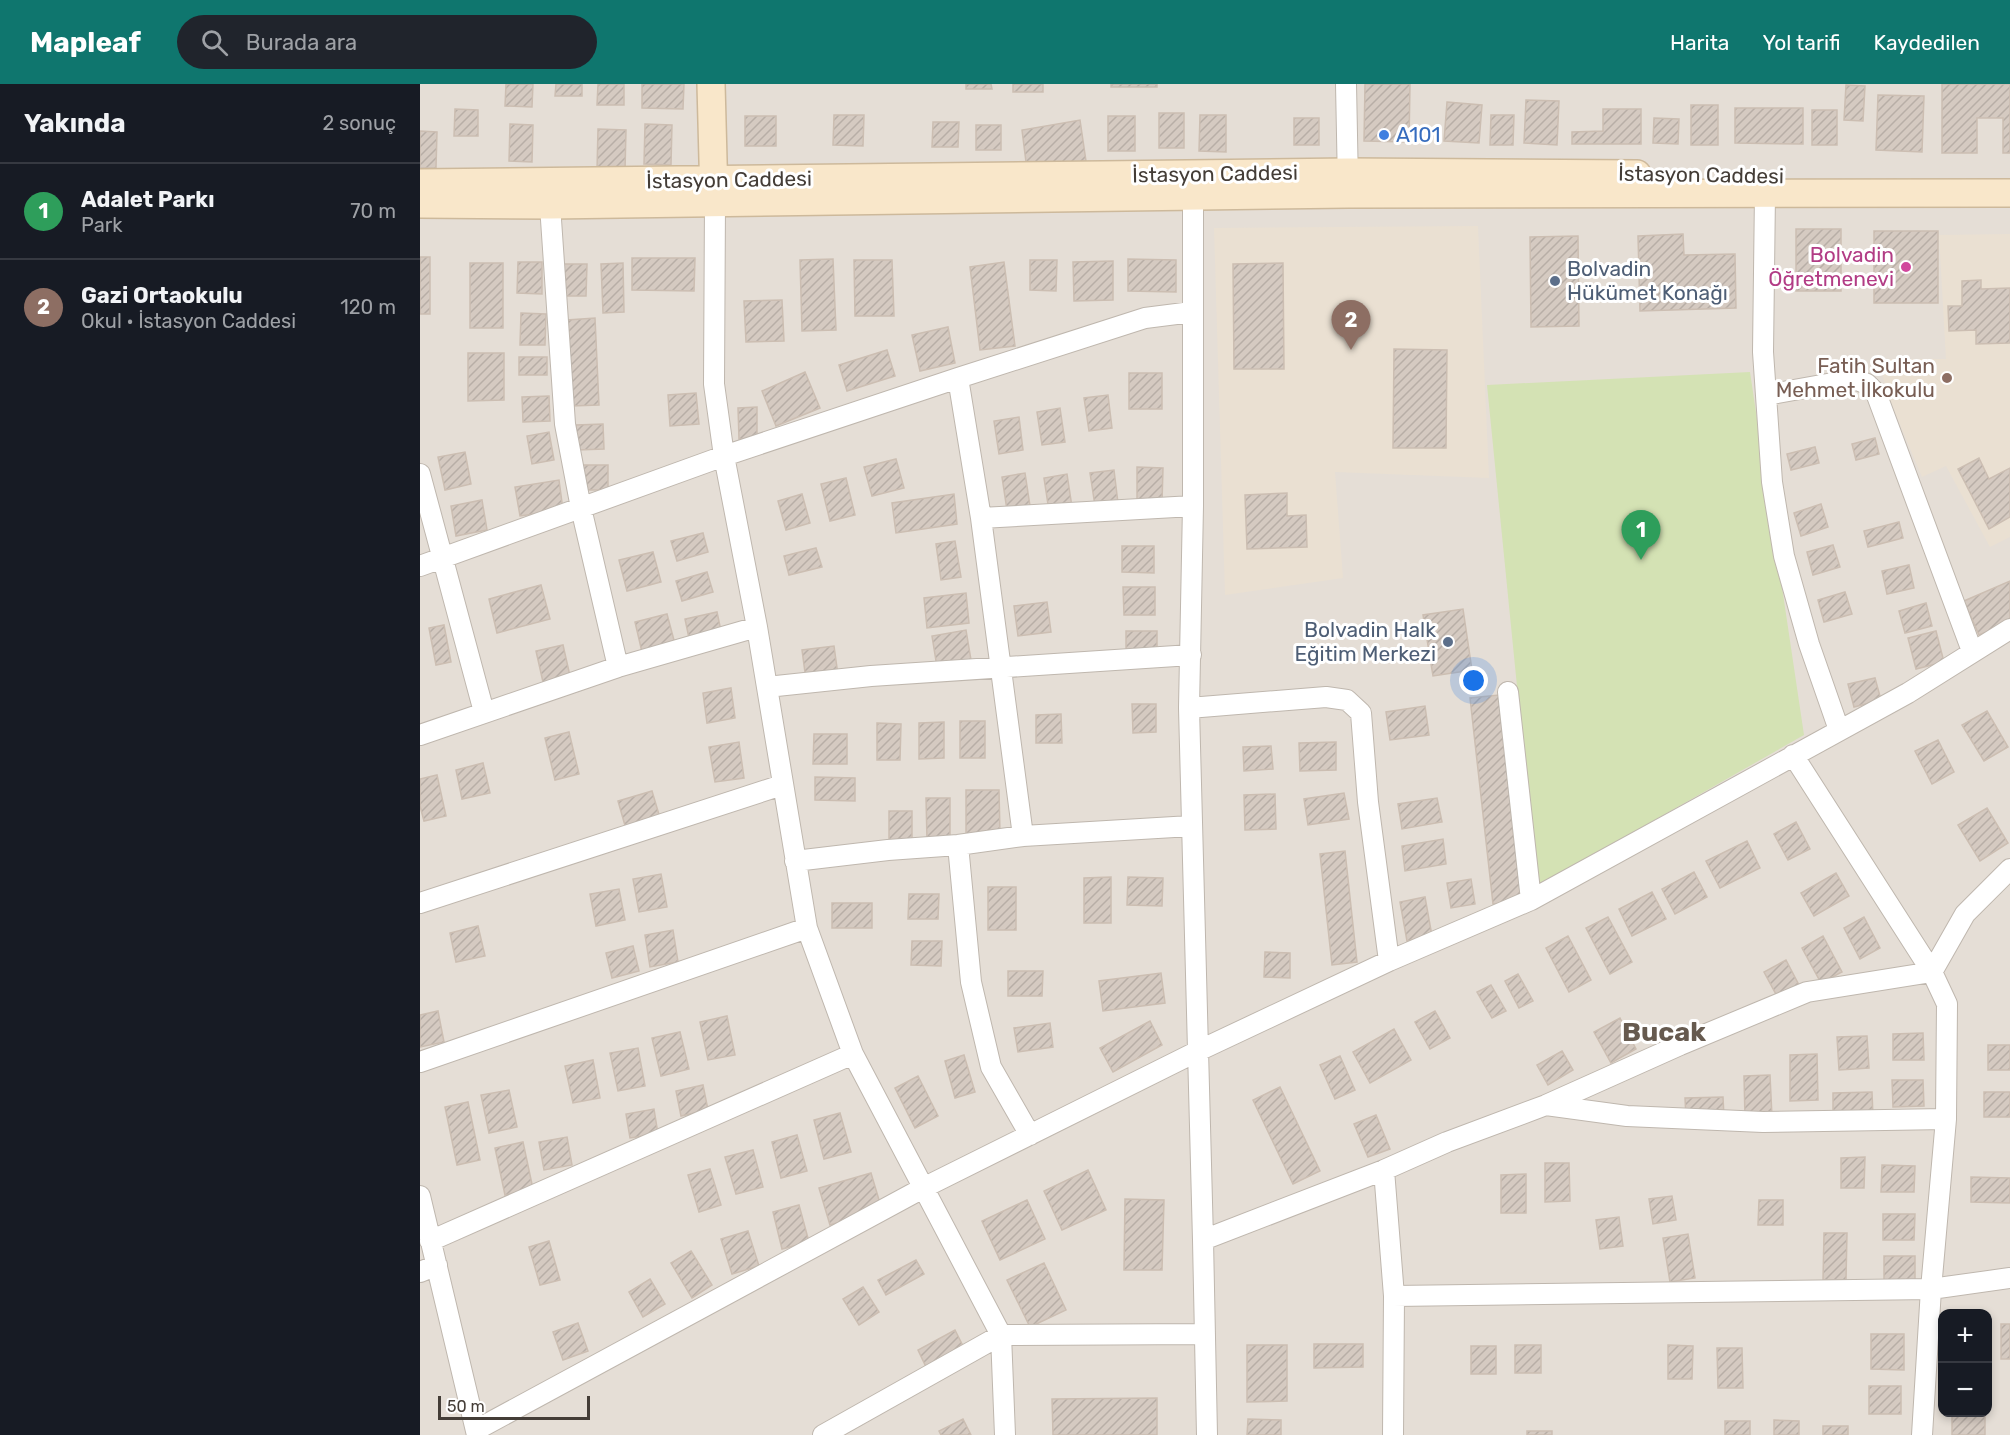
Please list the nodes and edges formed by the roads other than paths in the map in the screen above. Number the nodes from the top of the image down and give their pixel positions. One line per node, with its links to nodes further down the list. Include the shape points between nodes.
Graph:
1 (711, 84): 6 (main road)
2 (1346, 84): 5 (street)
3 (2010, 178): 5 (main road, İstasyon Caddesi)
4 (420, 183): 6 (main road, İstasyon Caddesi)
5 (1348, 183): 6 (main road, İstasyon Caddesi); 7 (main road); 9 (main road)
6 (714, 191): 9 (main road); 11 (main road); 15 (street, via 714,384)
7 (1765, 193): 8 (main road); 14 (street)
8 (2010, 193)
9 (1193, 197): 12 (street)
10 (420, 204): 11 (main road)
11 (550, 205): 18 (street, via 564,414)
12 (1192, 312): 13 (street, via 1145,318); 17 (street)
13 (958, 378): 15 (street); 19 (street)
14 (1766, 395): 24 (street, via 1855,379 1876,393); 32 (street, via 1772,482 1784,556)
15 (724, 456): 18 (street); 22 (street)
16 (420, 474): 20 (street)
17 (1193, 506): 19 (street); 25 (street)
18 (581, 508): 20 (street); 26 (street)
19 (981, 518): 27 (street)
20 (444, 557): 21 (street); 31 (street)
21 (420, 566)
22 (758, 627): 26 (street); 28 (street)
23 (2010, 629): 24 (street)
24 (1972, 651): 32 (street, via 1908,693)
25 (1191, 655): 27 (street); 30 (street)
26 (618, 667): 31 (street)
27 (1001, 668): 28 (street); 37 (street)
28 (767, 687): 35 (street)
29 (1508, 692): 41 (street)
30 (1189, 708): 36 (street); 44 (street, via 1326,697 1347,700 1361,713)
31 (484, 712): 33 (street)
32 (1839, 730): 34 (street)
33 (420, 735)
34 (1794, 755): 41 (street); 45 (street)
35 (782, 784): 39 (street); 42 (street)
36 (1191, 826): 37 (street); 46 (street)
37 (1023, 836): 38 (street)
38 (958, 845): 39 (street); 51 (street, via 970,982 985,1043 991,1067)
39 (795, 861): 43 (street)
40 (2010, 869): 45 (street, via 1965,914)
41 (1531, 900): 44 (street)
42 (420, 903)
43 (807, 928): 47 (street); 48 (street)
44 (1389, 962): 46 (street)
45 (1932, 972): 49 (street, via 1808,992); 50 (street, via 1947,1004)
46 (1198, 1051): 51 (street); 55 (street)
47 (853, 1054): 53 (street); 56 (street)
48 (420, 1062)
49 (1546, 1105): 50 (street, via 1627,1116 1763,1122); 52 (street)
50 (1946, 1119): 59 (street)
51 (1030, 1135): 53 (street)
52 (1384, 1170): 55 (street); 60 (street)
53 (925, 1188): 62 (street); 63 (street)
54 (420, 1196): 56 (street)
55 (1203, 1240): 61 (street)
56 (430, 1241): 57 (street)
57 (428, 1269): 63 (street)
58 (2010, 1278): 59 (street)
59 (1931, 1289): 60 (street); 68 (street)
60 (1394, 1296): 67 (street)
61 (1205, 1334): 62 (street); 66 (street)
62 (1001, 1335): 64 (street); 65 (street)
63 (476, 1432)
64 (823, 1435)
65 (1005, 1435)
66 (1207, 1435)
67 (1393, 1435)
68 (1922, 1435)

